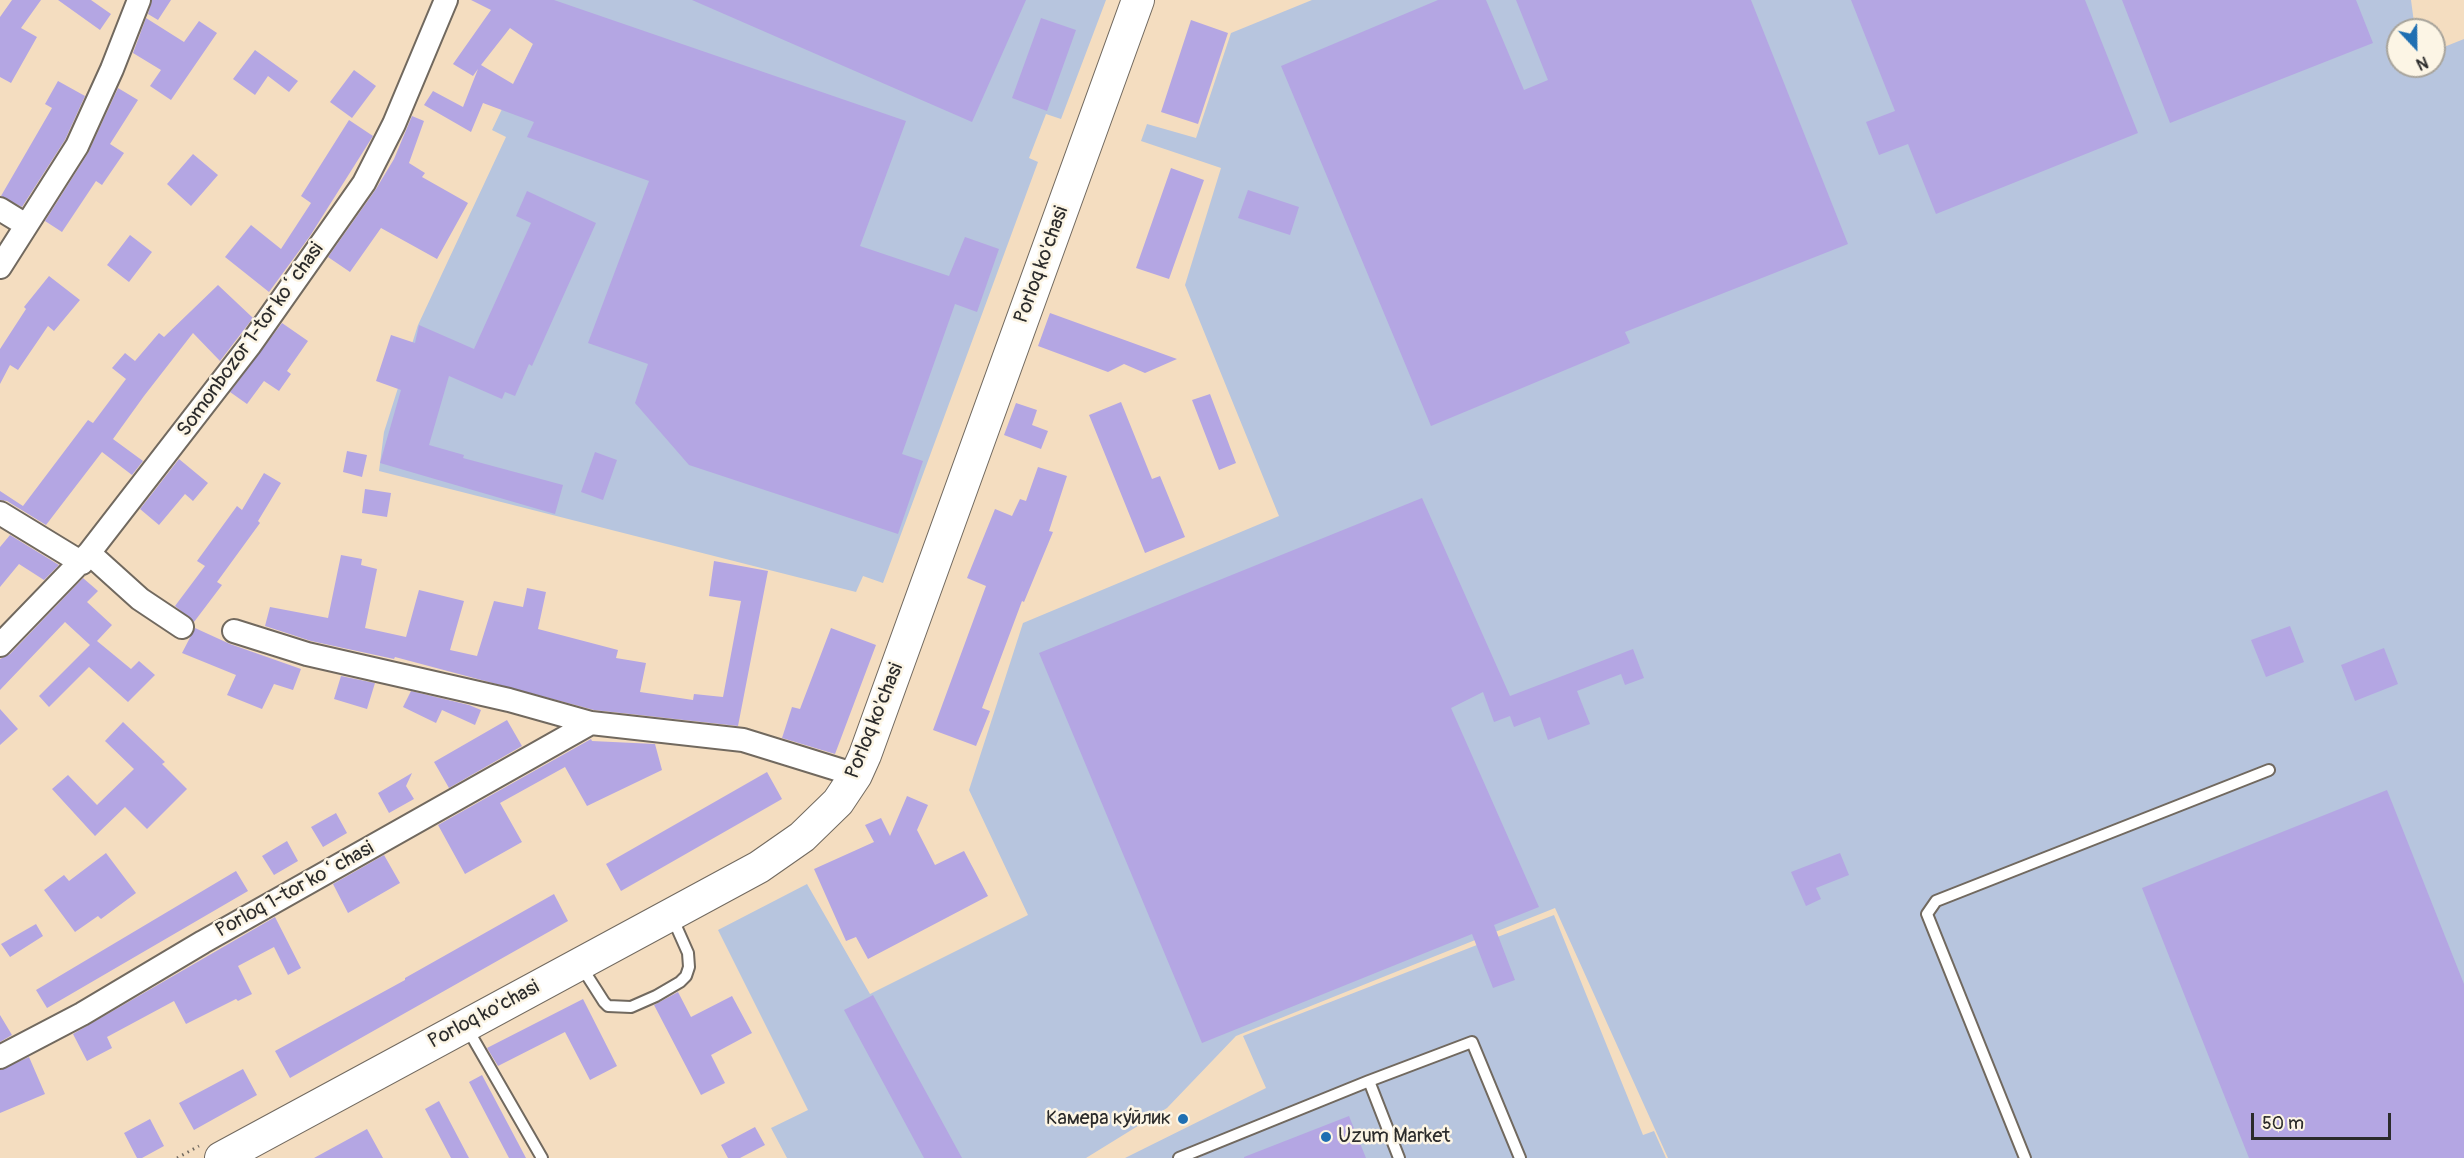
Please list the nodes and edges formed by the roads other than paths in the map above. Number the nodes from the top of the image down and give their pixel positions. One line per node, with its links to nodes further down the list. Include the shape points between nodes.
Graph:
1 (446, 0): 8 (street, Somonbozor 1-tor koʻchasi, via 394,124 364,183 250,345)
2 (1138, 0): 14 (main road, Porloq ko'chasi)
3 (135, 1): 5 (street, via 112,69 77,146)
4 (0, 209): 5 (street)
5 (26, 225): 6 (street)
6 (0, 267)
7 (0, 513): 8 (street)
8 (85, 558): 9 (street); 11 (street, Somonbozor 1-tor koʻchasi)
9 (182, 627)
10 (234, 631): 12 (street, via 307,654)
11 (0, 645)
12 (591, 723): 14 (street, via 743,740); 18 (street, Porloq 1-tor koʻchasi)
13 (2269, 770): 25 (lane, via 1936,901 1927,914)
14 (856, 775): 15 (main road, Porloq ko'chasi, via 833,808 802,837 759,867)
15 (671, 914): 16 (main road, Porloq ko'chasi); 16 (lane, via 688,953 689,967 680,982 656,996 631,1007 608,1006)
16 (579, 964): 17 (main road, Porloq ko'chasi)
17 (466, 1025): 20 (main road, Porloq ko'chasi); 21 (lane)
18 (0, 1057)
19 (1369, 1081): 22 (lane); 23 (lane); 24 (lane, via 1472,1042)
20 (220, 1158)
21 (542, 1158)
22 (1179, 1158)
23 (1399, 1158)
24 (1520, 1158)
25 (2025, 1158)

